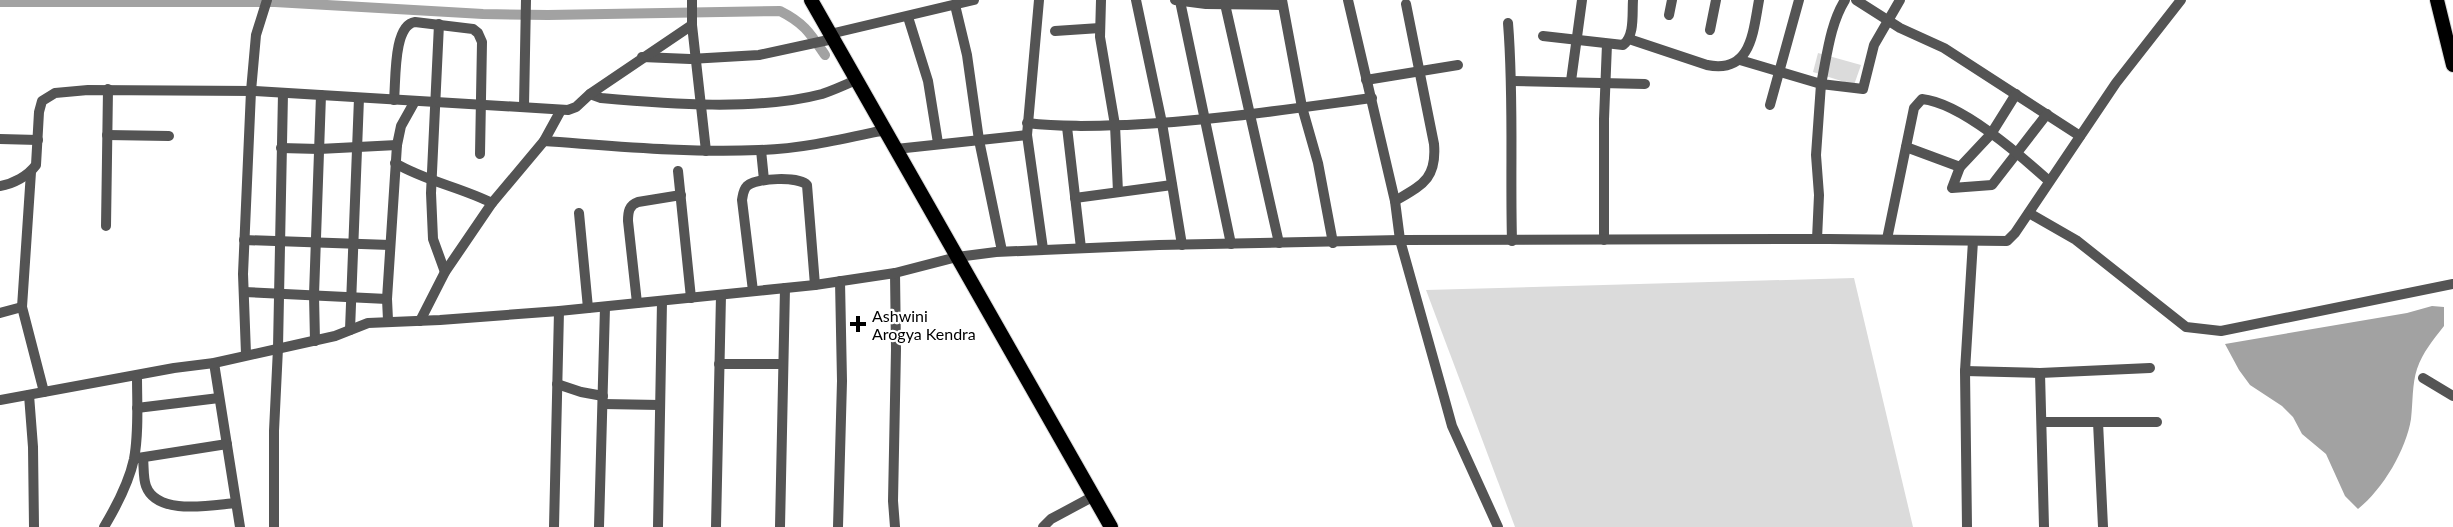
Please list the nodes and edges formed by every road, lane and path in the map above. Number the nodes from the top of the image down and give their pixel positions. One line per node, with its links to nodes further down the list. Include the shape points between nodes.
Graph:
1 (811, 0): 37 (main road)
2 (974, 0): 26 (street)
3 (1039, 0): 78 (street)
4 (1101, 0): 33 (street)
5 (1136, 0): 75 (street)
6 (1175, 0): 19 (street)
7 (1348, 0): 49 (street)
8 (1582, 0): 39 (street)
9 (1633, 0): 38 (street)
10 (1672, 0): 27 (street)
11 (1716, 0): 34 (street)
12 (1759, 0): 43 (street, via 1747,49)
13 (1799, 0): 46 (street)
14 (1845, 0): 54 (street, via 1833,26)
15 (1856, 0): 29 (street)
16 (1900, 0): 29 (street)
17 (2181, 0): 83 (street)
18 (2437, 0): 45 (main road)
19 (1179, 1): 24 (street); 74 (street)
20 (692, 2): 30 (street)
21 (1282, 2): 24 (street); 70 (street)
22 (266, 3): 56 (street, via 256,35)
23 (526, 3): 69 (street)
24 (1225, 4): 73 (street)
25 (1406, 4): 47 (street)
26 (956, 5): 28 (street); 86 (street)
27 (1669, 15)
28 (908, 17): 37 (street); 88 (street, via 928,81)
29 (1889, 20): 54 (street, via 1874,45 1863,89); 59 (street, via 1944,48)
30 (692, 21): 41 (street); 42 (street)
31 (1508, 23): 50 (street)
32 (439, 24): 63 (street, via 411,23 401,32); 65 (street); 67 (street, via 462,26 478,33 482,42)
33 (1100, 28): 35 (street); 76 (street)
34 (1710, 30)
35 (1055, 31)
36 (1543, 36): 39 (street)
37 (828, 39): 42 (street, via 759,55); 48 (main road)
38 (1629, 39): 40 (street, via 1623,45); 43 (street, via 1720,68)
39 (1576, 40): 40 (street); 51 (street)
40 (1607, 44): 52 (street)
41 (642, 57): 42 (street); 58 (street)
42 (696, 58): 66 (street)
43 (1740, 60): 46 (street)
44 (1458, 64): 47 (street)
45 (2453, 65)
46 (1779, 70): 54 (street); 68 (street)
47 (1419, 71): 49 (street); 111 (street, via 1435,161 1429,177)
48 (856, 80): 66 (street, via 823,93 784,101); 79 (main road)
49 (1366, 80): 62 (street)
50 (1513, 81): 51 (street); 123 (street)
51 (1571, 81): 52 (street)
52 (1605, 82): 53 (street); 120 (street)
53 (1645, 84)
54 (1821, 84): 116 (street, via 1816,155)
55 (108, 89): 56 (street); 81 (street); 85 (street, via 46,97 39,112)
56 (251, 91): 57 (street); 118 (street)
57 (283, 93): 60 (street); 92 (street)
58 (590, 94): 66 (street); 71 (street, via 576,107)
59 (2016, 94): 72 (street); 80 (street)
60 (321, 95): 61 (street); 93 (street)
61 (359, 98): 63 (street); 90 (street)
62 (1372, 98): 70 (street); 111 (street)
63 (394, 100): 64 (street)
64 (415, 101): 65 (street); 89 (street, via 401,126)
65 (434, 102): 67 (street); 104 (street)
66 (701, 104): 96 (street)
67 (480, 105): 69 (street); 98 (street)
68 (1770, 105)
69 (524, 106): 71 (street)
70 (1302, 107): 73 (street); 126 (street, via 1318,163)
71 (561, 110): 87 (street)
72 (2048, 114): 83 (street); 97 (street)
73 (1250, 115): 74 (street); 125 (street)
74 (1206, 119): 75 (street); 128 (street)
75 (1162, 123): 76 (street); 106 (street)
76 (1114, 125): 77 (street); 108 (street)
77 (1067, 127): 78 (street); 110 (street)
78 (1027, 129): 86 (street); 132 (street)
79 (885, 130): 94 (main road); 95 (street)
80 (1991, 134): 91 (street, via 1944,105 1923,99 1914,108); 97 (street); 100 (street)
81 (107, 135): 82 (street); 115 (street)
82 (169, 136)
83 (2080, 136): 105 (street)
84 (0, 139): 85 (street)
85 (38, 140): 102 (street, via 38,157)
86 (979, 140): 88 (street); 133 (street)
87 (544, 141): 96 (street); 112 (street)
88 (938, 143): 94 (street)
89 (397, 145): 90 (street); 99 (street)
90 (356, 146): 93 (street); 127 (street)
91 (1906, 147): 100 (street); 117 (street)
92 (281, 148): 93 (street); 122 (street)
93 (320, 149): 124 (street)
94 (896, 149): 134 (main road)
95 (761, 150): 96 (street); 103 (street)
96 (706, 151)
97 (2018, 153): 100 (street, via 1992,185 1952,188); 105 (street)
98 (480, 154)
99 (395, 163): 104 (street); 129 (street)
100 (1960, 167)
101 (678, 171): 109 (street)
102 (31, 172): 107 (street); 152 (street)
103 (764, 180): 139 (street, via 801,180 807,185); 141 (street, via 743,191 742,200)
104 (431, 181): 112 (street); 135 (street, via 433,239)
105 (2049, 181): 114 (street)
106 (1172, 185): 108 (street); 130 (street)
107 (0, 186)
108 (1118, 192): 110 (street)
109 (681, 195): 147 (street); 150 (street, via 638,202 629,209)
110 (1075, 198): 131 (street)
111 (1395, 201): 119 (street)
112 (492, 203): 135 (street)
113 (579, 213): 153 (street)
114 (2029, 213): 121 (street, via 2007,241); 138 (street, via 2076,240 2186,327 2196,330 2222,331)
115 (106, 226)
116 (1817, 239): 117 (street); 120 (street)
117 (1887, 239): 121 (street)
118 (244, 240): 122 (street); 142 (street)
119 (1400, 240): 123 (street); 126 (street); 199 (street, via 1452,426)
120 (1604, 240): 123 (street)
121 (1973, 240): 166 (street)
122 (279, 241): 124 (street); 143 (street)
123 (1512, 241)
124 (317, 243): 127 (street); 144 (street)
125 (1279, 243): 126 (street); 128 (street)
126 (1333, 243)
127 (352, 244): 129 (street); 146 (street)
128 (1231, 244): 130 (street)
129 (390, 245): 148 (street)
130 (1182, 245): 131 (street)
131 (1081, 248): 132 (street)
132 (1043, 249): 133 (street)
133 (1002, 251): 134 (street)
134 (957, 257): 136 (street); 184 (main road)
135 (445, 272): 157 (street)
136 (895, 273): 137 (street); 196 (street)
137 (840, 281): 139 (street); 195 (street)
138 (2453, 284)
139 (814, 285): 140 (street)
140 (785, 288): 141 (street); 164 (street)
141 (753, 291): 145 (street)
142 (244, 292): 143 (street); 161 (street)
143 (278, 293): 144 (street); 160 (street)
144 (314, 295): 146 (street); 159 (street)
145 (721, 295): 147 (street); 163 (street)
146 (351, 297): 148 (street); 158 (street)
147 (691, 298): 149 (street)
148 (387, 299): 156 (street)
149 (662, 301): 150 (street); 177 (street)
150 (637, 303): 151 (street)
151 (605, 306): 153 (street); 176 (street)
152 (22, 307): 155 (street); 171 (street)
153 (588, 308): 154 (street)
154 (559, 311): 157 (street); 170 (street)
155 (0, 313)
156 (388, 320): 157 (street); 158 (street)
157 (420, 321)
158 (350, 330): 159 (street)
159 (315, 341): 160 (street)
160 (278, 348): 161 (street); 189 (street)
161 (246, 354): 162 (street)
162 (214, 363): 168 (street); 174 (street)
163 (719, 364): 164 (street); 193 (street)
164 (783, 364): 194 (street)
165 (2150, 368): 167 (street)
166 (1965, 371): 167 (street); 200 (street)
167 (2040, 373): 179 (street)
168 (137, 376): 171 (street); 178 (street)
169 (2423, 378): 172 (street)
170 (557, 384): 176 (street); 190 (street)
171 (44, 392): 173 (street)
172 (2452, 393)
173 (29, 395): 175 (street); 186 (street)
174 (219, 398): 178 (street); 182 (street)
175 (0, 400)
176 (603, 400): 177 (street); 191 (street)
177 (660, 405): 192 (street)
178 (137, 408): 183 (street)
179 (2042, 422): 180 (street); 201 (street)
180 (2098, 422): 181 (street); 202 (street)
181 (2157, 422)
182 (227, 444): 183 (street); 185 (street)
183 (138, 458): 185 (street, via 146,485 160,502 178,506); 187 (street)
184 (1094, 496): 197 (street); 198 (main road)
185 (236, 503): 188 (street)
186 (34, 527)
187 (104, 527)
188 (240, 527)
189 (274, 527)
190 (554, 527)
191 (600, 527)
192 (658, 527)
193 (716, 527)
194 (780, 527)
195 (838, 527)
196 (895, 527)
197 (1043, 527)
198 (1111, 527)
199 (1498, 527)
200 (1967, 527)
201 (2044, 527)
202 (2103, 527)

